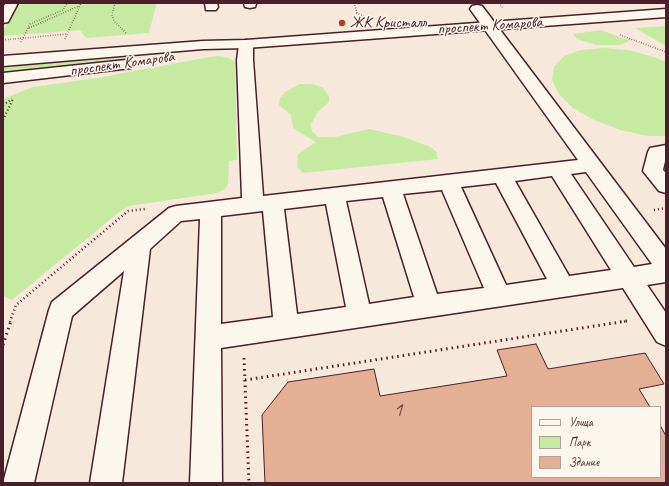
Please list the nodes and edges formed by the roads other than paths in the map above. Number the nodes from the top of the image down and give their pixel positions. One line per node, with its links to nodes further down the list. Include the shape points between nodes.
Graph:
1 (12, 3): 4 (main road)
2 (477, 9): 5 (main road)
3 (666, 13): 5 (main road, проспект Комарова)
4 (3, 19)
5 (490, 27): 6 (main road, проспект Комарова); 12 (main road)
6 (244, 44): 7 (main road, проспект Комарова); 8 (main road, проспект Комарова, via 115,67); 19 (main road)
7 (3, 61)
8 (55, 74): 9 (main road, проспект Комарова); 10 (main road)
9 (3, 78)
10 (8, 95)
11 (666, 151): 16 (main road, via 657,152 653,171)
12 (592, 165): 13 (main road); 22 (main road)
13 (558, 170): 14 (main road); 24 (main road)
14 (502, 176): 15 (main road); 25 (main road)
15 (449, 182): 17 (main road); 26 (main road)
16 (666, 186)
17 (391, 189): 18 (main road); 27 (main road)
18 (334, 195): 19 (main road); 28 (main road)
19 (264, 204): 20 (main road); 30 (main road)
20 (211, 210): 21 (main road, via 176,214); 31 (main road)
21 (139, 245): 32 (main road, via 61,310); 33 (main road)
22 (666, 266)
23 (666, 272): 24 (main road)
24 (629, 278): 25 (main road); 29 (main road)
25 (563, 287): 26 (main road)
26 (499, 296): 27 (main road)
27 (430, 306): 28 (main road)
28 (360, 316): 30 (main road)
29 (660, 325)
30 (286, 327): 31 (main road)
31 (209, 338): 34 (main road)
32 (18, 483)
33 (106, 483)
34 (206, 483)

